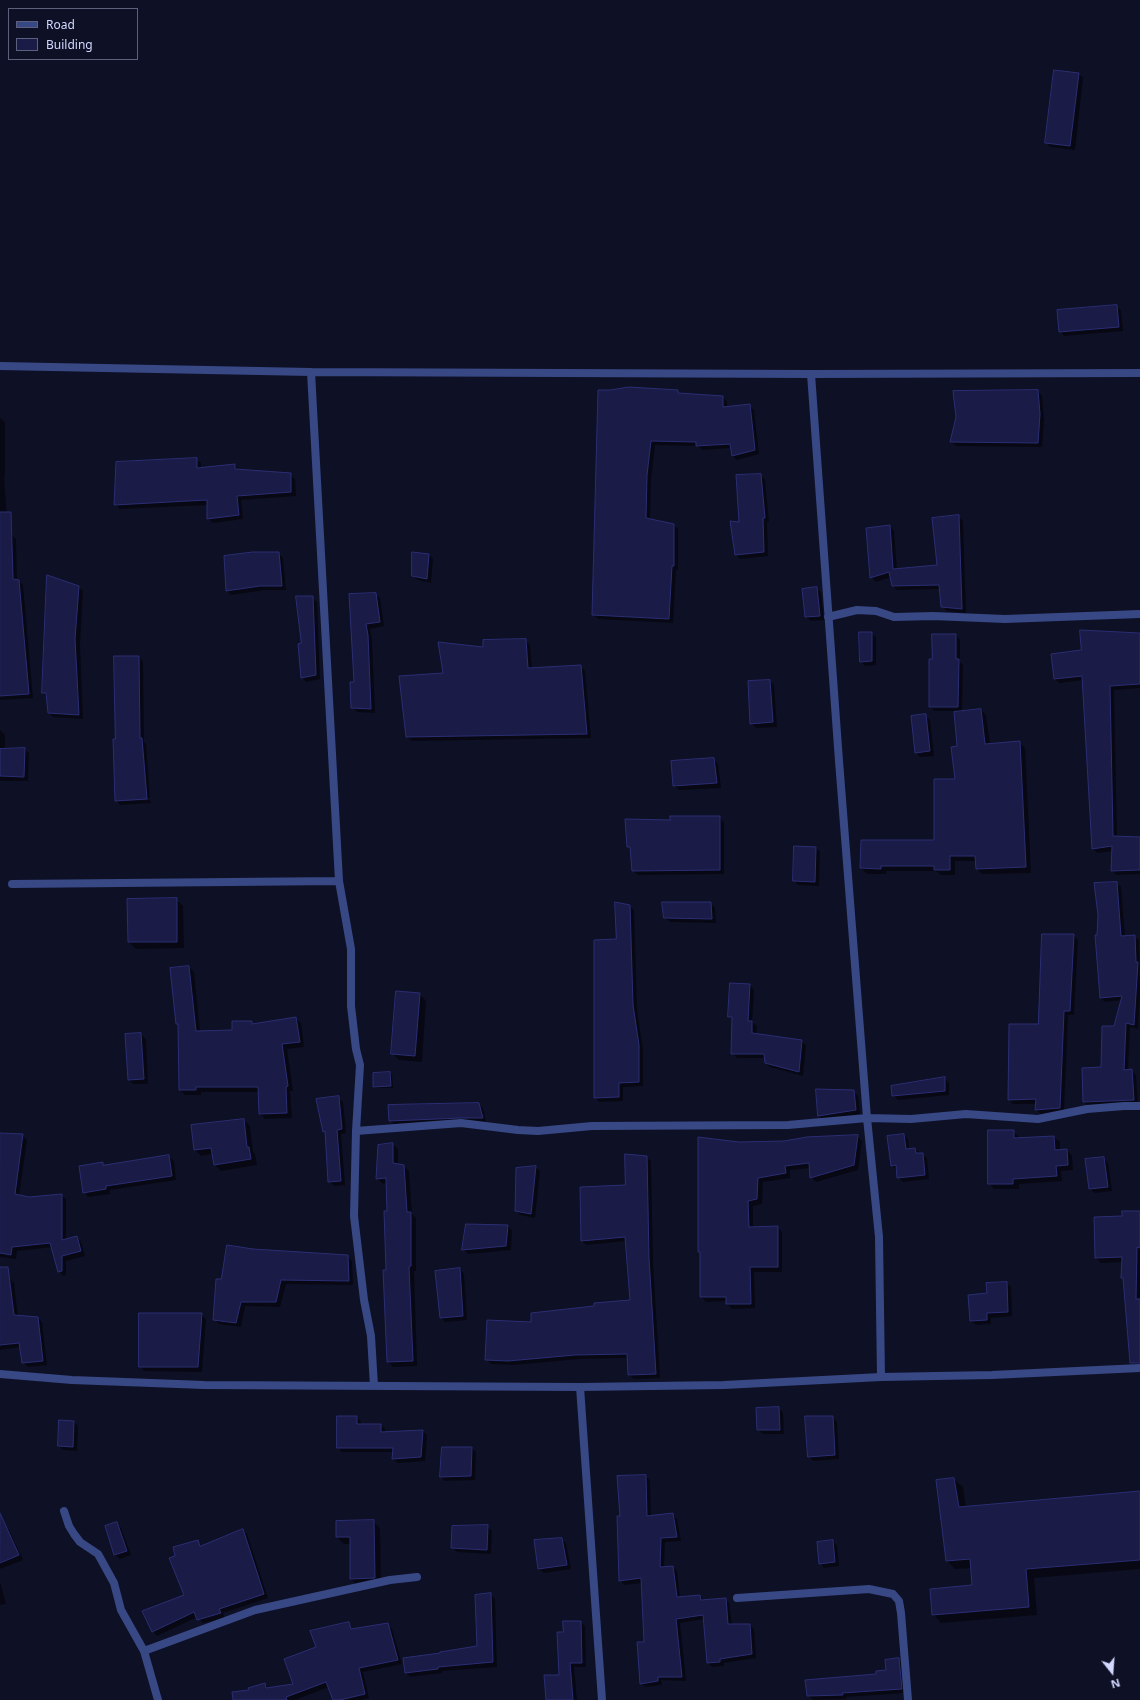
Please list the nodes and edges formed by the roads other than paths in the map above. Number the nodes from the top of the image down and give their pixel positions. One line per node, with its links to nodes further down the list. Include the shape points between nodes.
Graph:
1 (0, 366): 2 (street)
2 (311, 372): 4 (street); 7 (street)
3 (1140, 372): 4 (street)
4 (811, 374): 6 (street)
5 (1140, 614): 6 (street, via 1005,619 894,617 876,611 857,610)
6 (828, 617): 10 (street)
7 (339, 881): 8 (street); 11 (street, via 351,948 351,1006 360,1065)
8 (12, 884)
9 (1140, 1106): 10 (street, via 1087,1109 1038,1119 966,1114 911,1119)
10 (867, 1118): 11 (street, via 788,1125 592,1126 538,1131 461,1123); 14 (street, via 879,1237)
11 (356, 1131): 15 (street, via 354,1216 371,1336)
12 (1140, 1368): 14 (street)
13 (0, 1374): 15 (street, via 204,1386)
14 (881, 1377): 16 (street, via 724,1385)
15 (374, 1386): 16 (street)
16 (580, 1387): 22 (street)
17 (64, 1511): 20 (street, via 74,1534 80,1542 98,1554 105,1566 114,1583 120,1610)
18 (417, 1577): 20 (street, via 390,1580 255,1610)
19 (737, 1598): 23 (street, via 869,1589 893,1594 901,1613)
20 (144, 1650): 21 (street)
21 (158, 1700)
22 (602, 1700)
23 (908, 1700)

